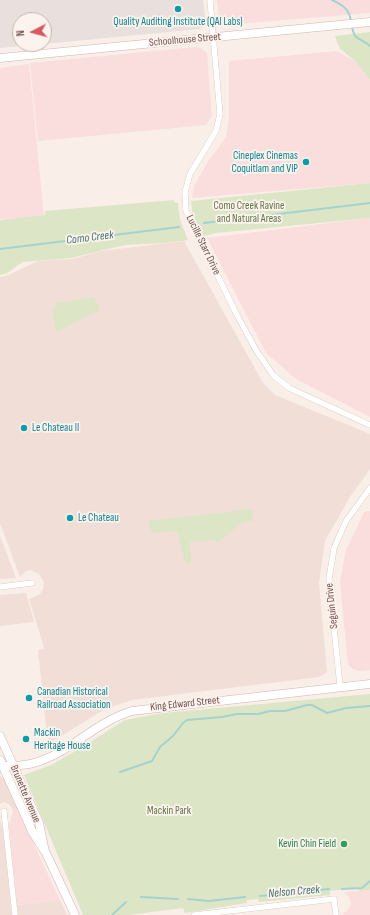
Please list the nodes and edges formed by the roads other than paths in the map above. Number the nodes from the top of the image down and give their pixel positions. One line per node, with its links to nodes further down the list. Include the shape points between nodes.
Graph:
1 (210, 0): 3 (street, Lucille Starr Drive)
2 (370, 22): 3 (main road, Schoolhouse Street)
3 (214, 37): 4 (main road, Schoolhouse Street); 5 (street, Lucille Starr Drive, via 220,103 219,123 190,174 185,192 186,211 236,314 273,375 289,388)
4 (0, 58)
5 (370, 425)
6 (370, 488): 10 (street, Seguin Drive, via 346,521 334,548 329,579)
7 (32, 584): 8 (street)
8 (0, 587)
9 (370, 684): 10 (main road, King Edward Street)
10 (340, 686): 13 (main road, King Edward Street, via 132,711 105,722 55,755 32,764)
11 (0, 736): 13 (main road, Brunette Avenue)
12 (1, 764): 13 (main road, King Edward Street); 15 (main road, Brunette Avenue, via 33,833)
13 (13, 766): 15 (main road, Brunette Avenue, via 39,823)
14 (4, 811): 16 (street)
15 (46, 853): 17 (main road, Brunette Avenue)
16 (15, 915)
17 (75, 915)
18 (194, 915): 19 (street, via 334,899)
19 (336, 915)

